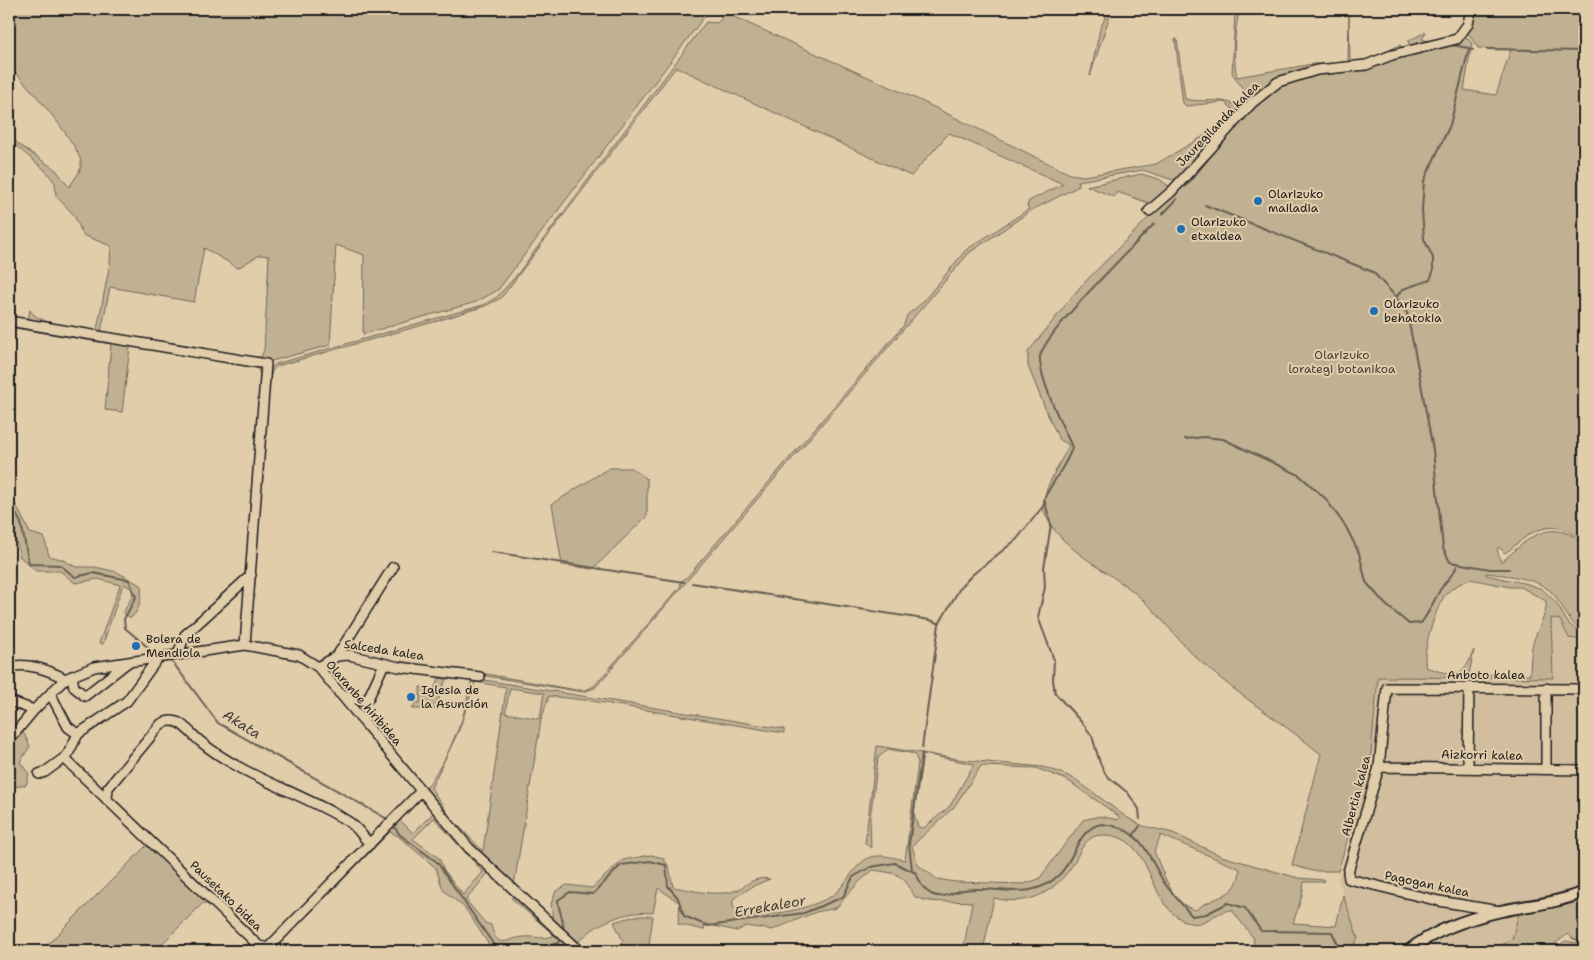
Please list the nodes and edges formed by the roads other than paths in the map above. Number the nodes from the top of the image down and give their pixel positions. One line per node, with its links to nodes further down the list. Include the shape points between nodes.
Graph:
1 (1471, 9): 2 (street, Jauregilanda kalea, via 1468,24 1457,39 1366,65 1317,70 1278,82 1252,103 1171,192)
2 (1149, 211)
3 (9, 321): 5 (street, via 266,364)
4 (392, 566): 8 (street)
5 (251, 575): 6 (street); 7 (street, via 185,635)
6 (245, 646): 7 (street, Olaranbe hiribidea); 13 (street, Olaranbe hiribidea, via 299,655)
7 (178, 654): 9 (street, Olaranbe hiribidea)
8 (337, 656): 11 (street, Salceda kalea, via 348,655); 13 (street, Salceda kalea)
9 (158, 658): 10 (street, Olaranbe hiribidea); 25 (street, via 127,702)
10 (128, 662): 15 (street, Olaranbe hiribidea, via 94,667); 15 (street, via 85,696)
11 (384, 664): 14 (street, Salceda kalea); 20 (street, via 368,699 362,701)
12 (9, 667): 15 (street, via 31,667)
13 (318, 667): 20 (street, Olaranbe hiribidea)
14 (480, 677)
15 (69, 678): 21 (street)
16 (1469, 687): 17 (street, Anboto kalea); 18 (street, Anboto kalea); 28 (street)
17 (1387, 688): 27 (street, Albertia kalea)
18 (1546, 688): 19 (street, Anboto kalea); 29 (street)
19 (1584, 688)
20 (338, 692): 32 (street, Olaranbe hiribidea)
21 (52, 695): 23 (street); 25 (street, via 68,727)
22 (9, 701): 23 (street)
23 (34, 710): 24 (street, via 15,733)
24 (9, 734)
25 (78, 734): 26 (street)
26 (64, 758): 31 (street); 33 (street, Pausetako bidea)
27 (1378, 766): 28 (street, Aizkorri kalea); 35 (street, Albertia kalea, via 1348,872)
28 (1468, 767): 29 (street, Aizkorri kalea)
29 (1546, 769): 30 (street, Aizkorri kalea)
30 (1584, 770)
31 (39, 774)
32 (421, 791): 34 (street, Pausetako bidea); 38 (street, Olaranbe hiribidea, via 490,870)
33 (107, 800): 34 (street, via 108,788 161,724 176,720 202,744 241,769 350,823); 34 (street, Pausetako bidea, via 259,946 268,948)
34 (370, 844)
35 (1349, 879): 37 (street, Pagogan kalea, via 1439,902)
36 (1584, 892): 37 (main road)
37 (1500, 912): 39 (main road, via 1474,918)
38 (580, 951)
39 (1408, 951)

